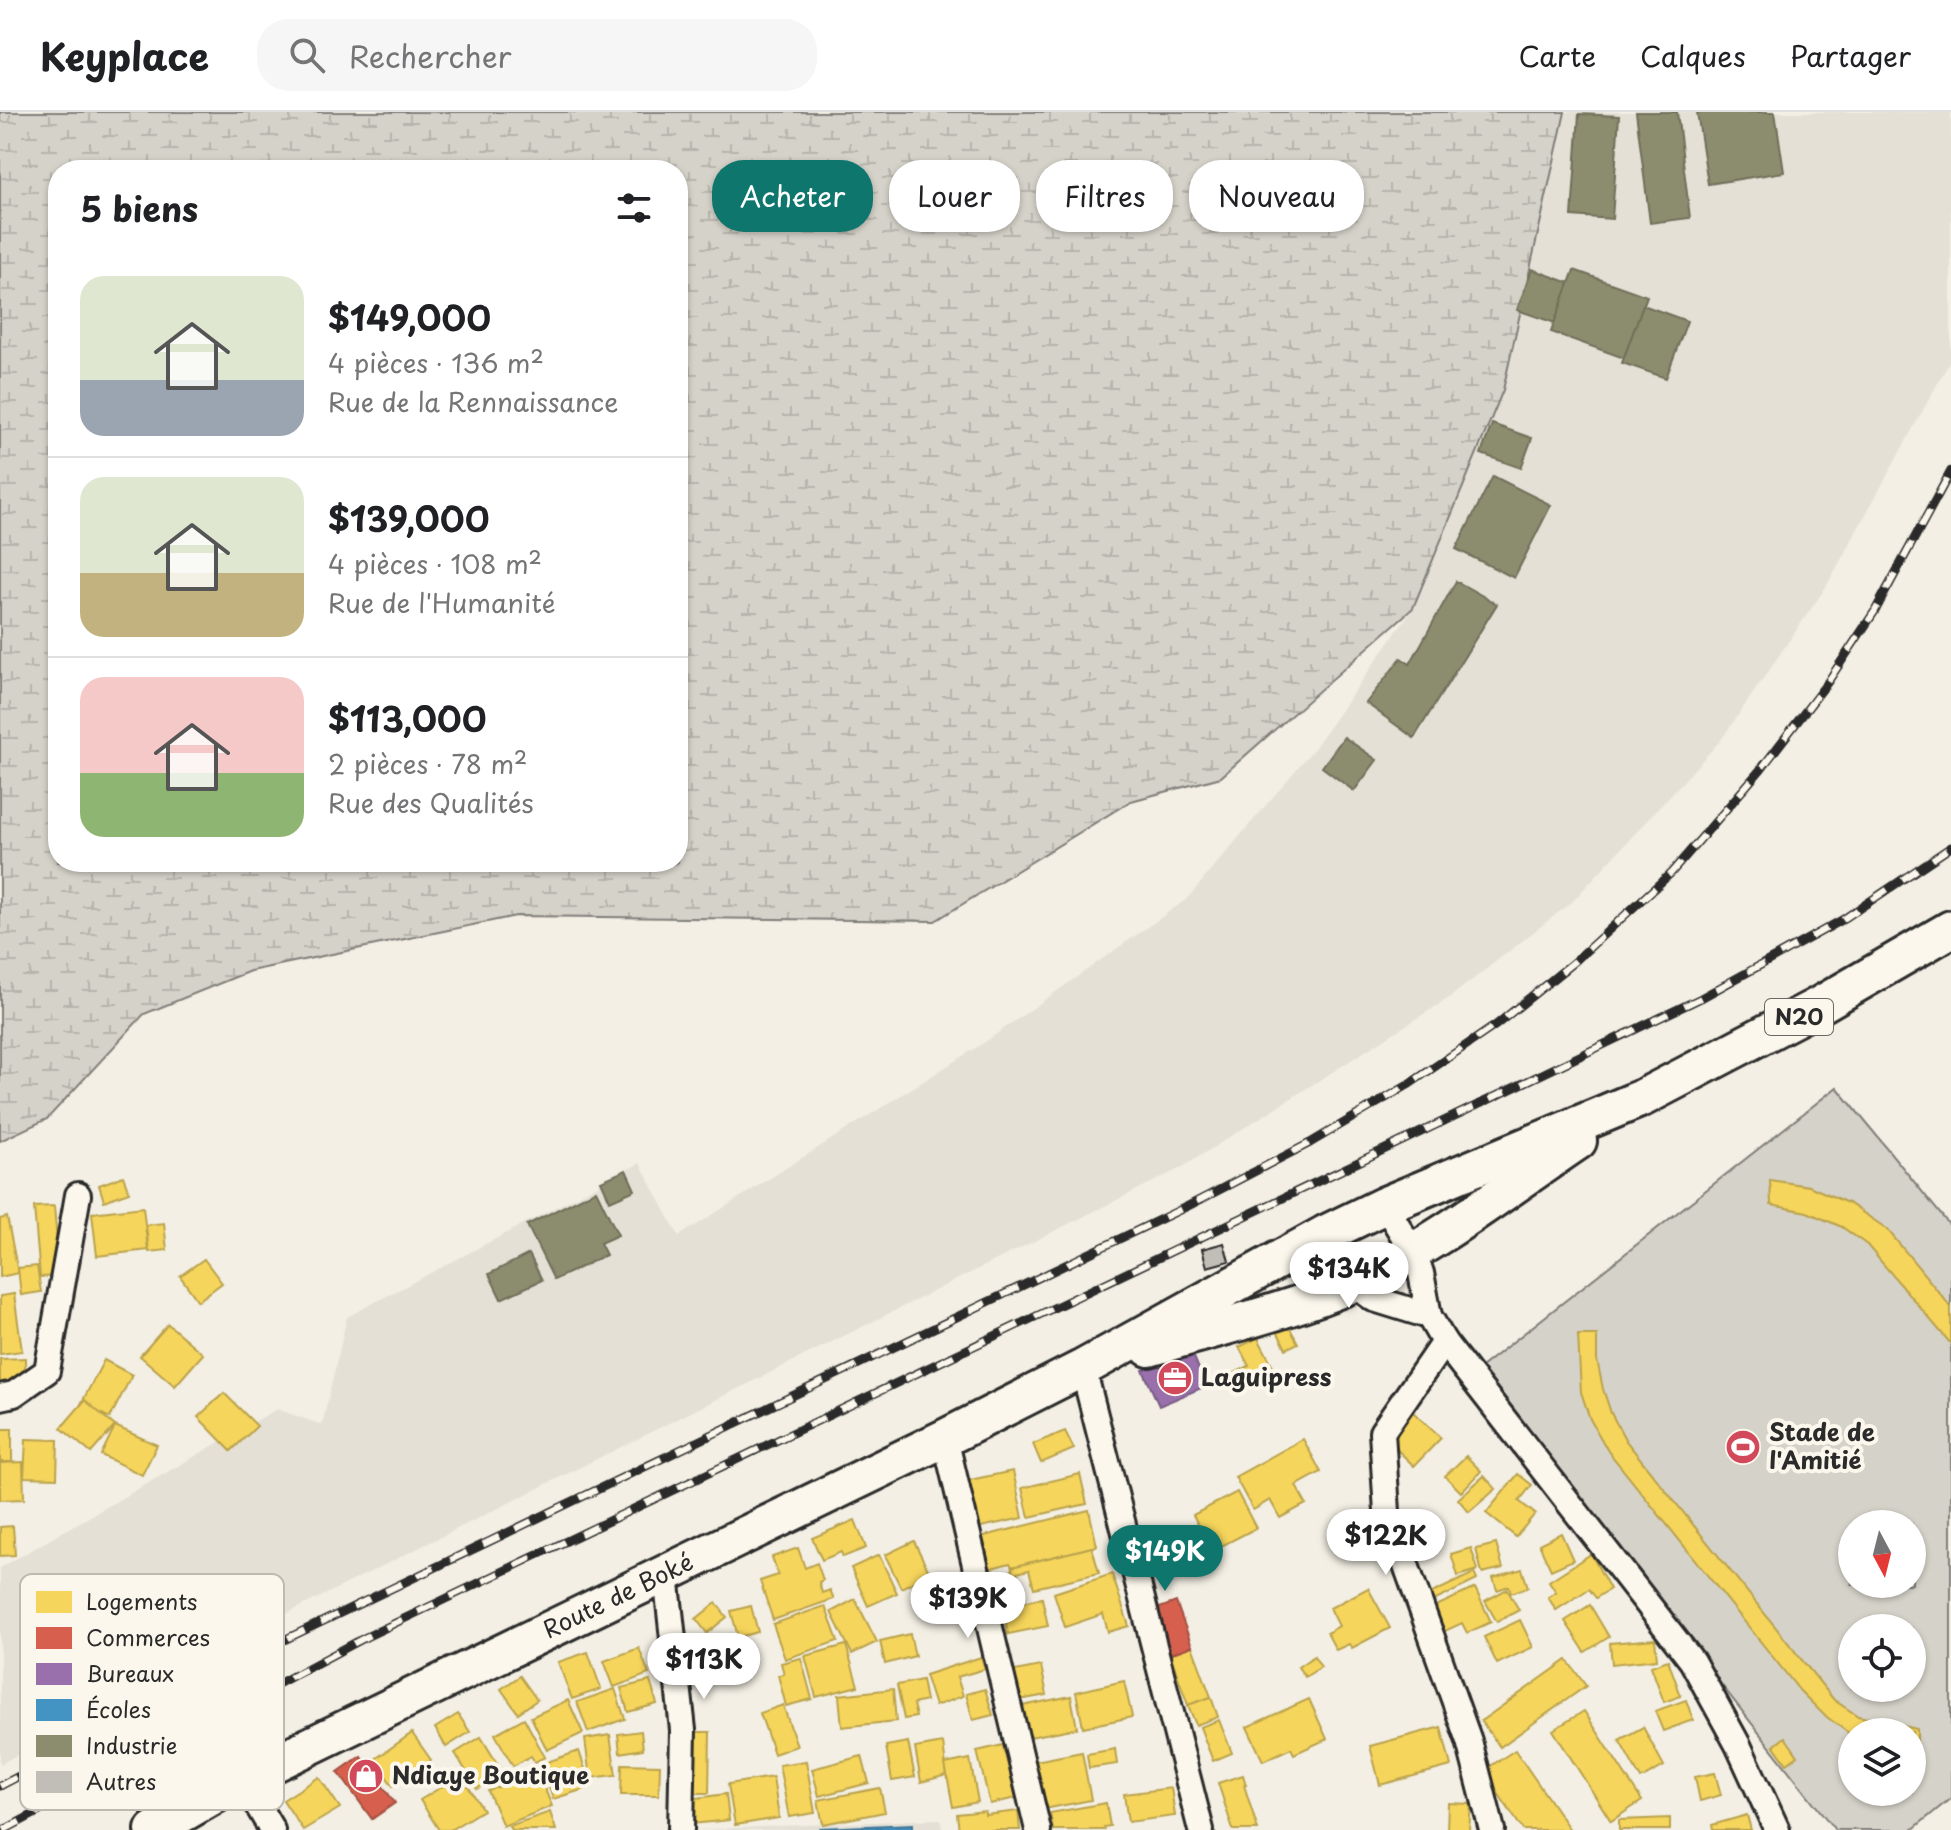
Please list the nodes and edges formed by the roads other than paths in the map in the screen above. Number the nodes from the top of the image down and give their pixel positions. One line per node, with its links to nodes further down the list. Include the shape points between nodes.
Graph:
1 (1951, 929): 2 (main road, N20)
2 (1642, 1098): 4 (main road, N20); 6 (main road, N20)
3 (78, 1195): 11 (street, via 47,1371 14,1394)
4 (1385, 1205): 5 (main road, N20); 6 (street)
5 (1325, 1234): 7 (street); 10 (main road, N20)
6 (1412, 1250): 7 (main road, N20); 8 (street)
7 (1352, 1283): 8 (street, via 1374,1299); 10 (main road, N20)
8 (1429, 1316): 9 (street)
9 (1444, 1342): 22 (street, via 1382,1432 1387,1512 1469,1741); 23 (street, via 1692,1661)
10 (1083, 1368): 12 (main road, Route de Boké); 21 (street)
11 (0, 1397)
12 (945, 1438): 13 (main road, Route de Boké); 20 (street)
13 (666, 1575): 14 (main road, Route de Boké); 19 (street, via 683,1730)
14 (284, 1759)
15 (189, 1810): 17 (main road, Route de Boké)
16 (260, 1810): 18 (street)
17 (154, 1830)
18 (272, 1830)
19 (681, 1830)
20 (1038, 1830)
21 (1201, 1830)
22 (1492, 1830)
23 (1777, 1830)

